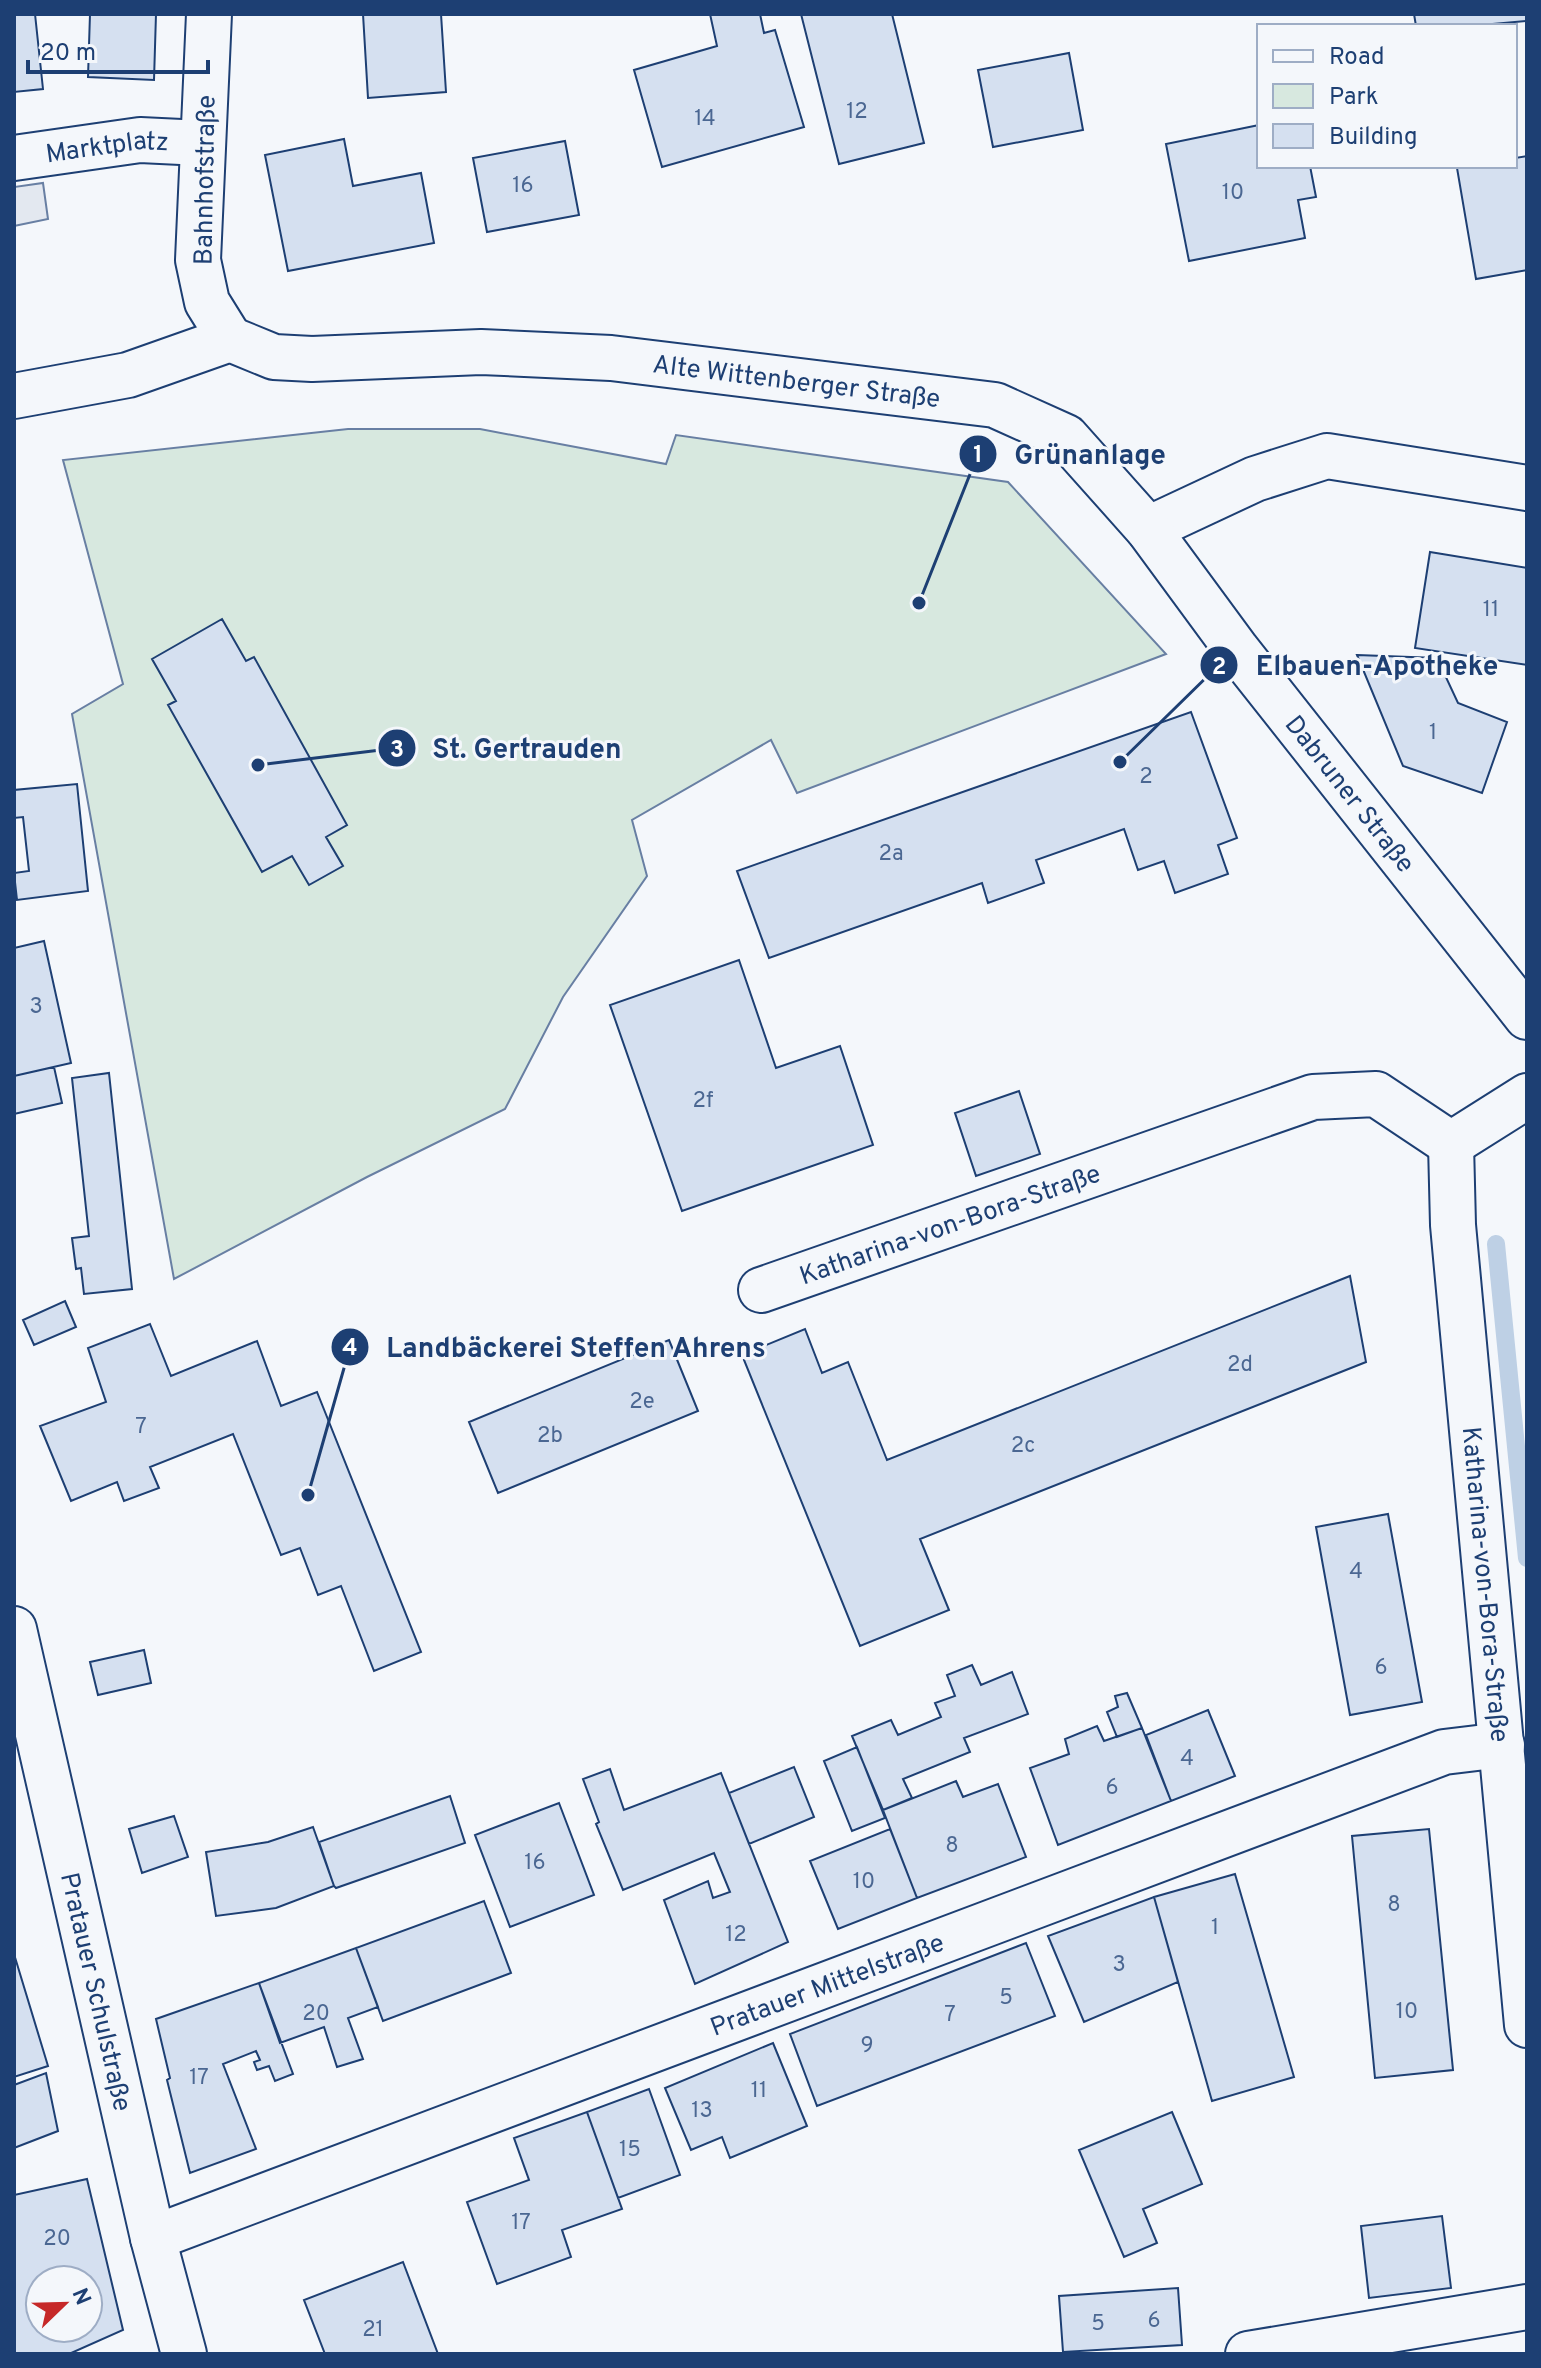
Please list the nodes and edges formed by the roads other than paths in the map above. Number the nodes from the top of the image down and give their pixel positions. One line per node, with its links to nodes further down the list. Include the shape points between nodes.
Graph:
1 (209, 14): 2 (street, Bahnhofstraße)
2 (202, 143): 3 (street, Marktplatz, via 140,140); 4 (street, Bahnhofstraße, via 198,260 207,302)
3 (14, 158)
4 (230, 339): 5 (street, via 128,375); 7 (street, Alte Wittenberger Straße, via 274,357 481,352 611,358 995,405 1066,437)
5 (14, 396)
6 (1527, 488): 7 (street, via 1327,456 1255,479)
7 (1148, 529): 8 (street, Dabruner Straße)
8 (1527, 1017)
9 (1527, 1096): 10 (street)
10 (1451, 1144): 11 (street, Katharina-von-Bora-Straße, via 1376,1094 1313,1097); 13 (street, Katharina-von-Bora-Straße, via 1453,1225)
11 (761, 1290)
12 (14, 1629): 15 (street, Pratauer Schulstraße)
13 (1502, 1745): 14 (street, Katharina-von-Bora-Straße); 15 (street, Pratauer Mittelstraße, via 1444,1752)
14 (1527, 2025)
15 (153, 2238): 17 (street, Pratauer Schulstraße)
16 (1527, 2307): 18 (street)
17 (184, 2354)
18 (1248, 2354)

